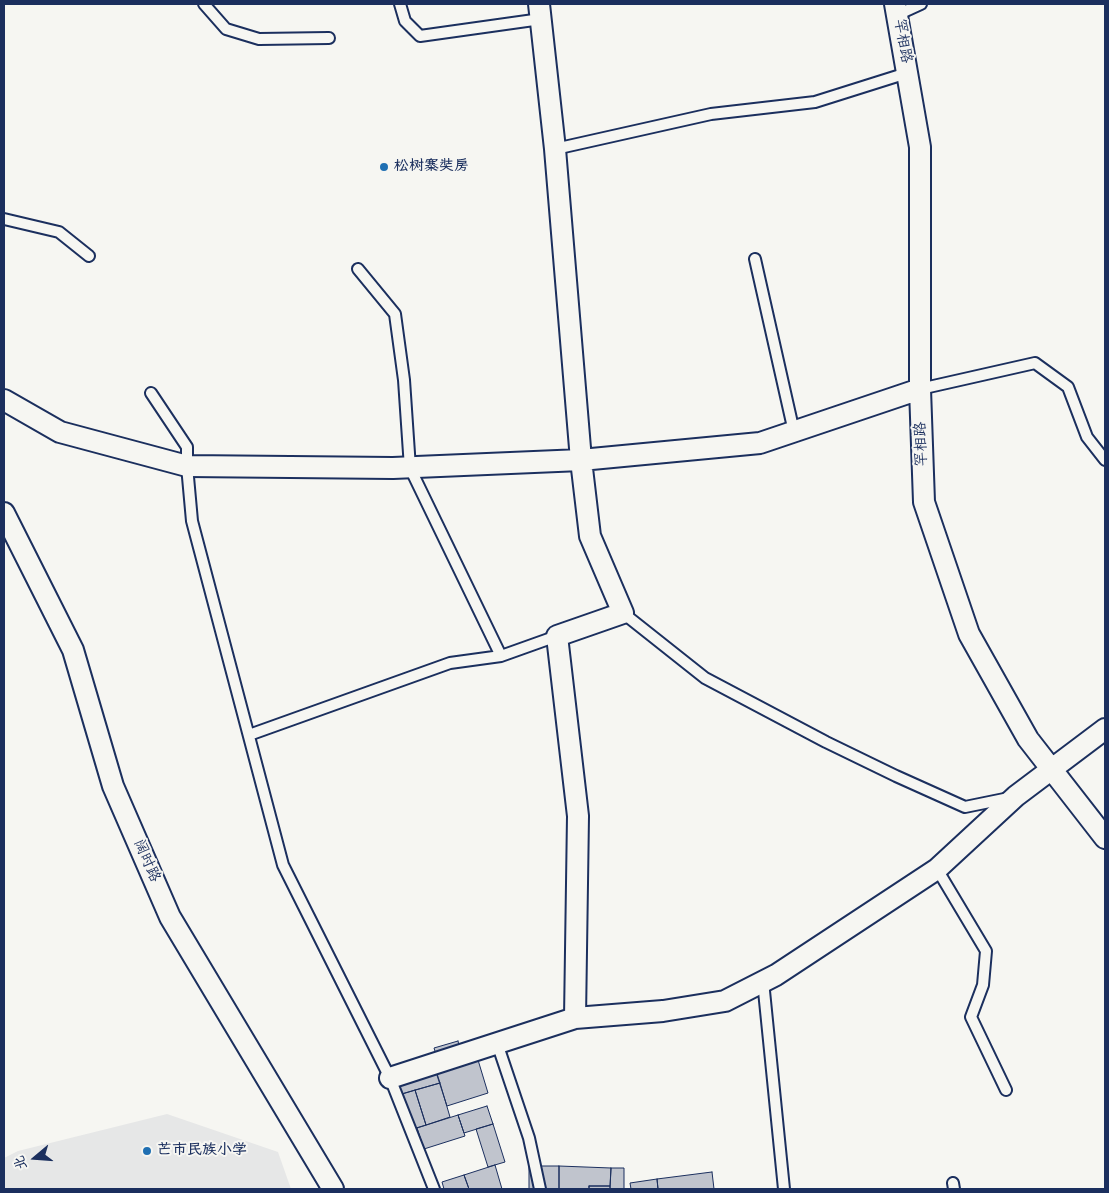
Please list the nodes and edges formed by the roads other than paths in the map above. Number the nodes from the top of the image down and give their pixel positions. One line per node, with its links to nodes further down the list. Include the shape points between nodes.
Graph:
1 (204, 4): 6 (lane, via 226,29 259,39)
2 (400, 4): 5 (lane, via 405,21 420,36)
3 (921, 4): 4 (lane)
4 (896, 9): 7 (street, 罕相路)
5 (540, 12): 8 (street)
6 (329, 38)
7 (907, 73): 8 (lane, via 814,102 711,114); 13 (street, 罕相路, via 920,147)
8 (555, 149): 17 (street)
9 (4, 219): 10 (lane, via 59,232)
10 (89, 256)
11 (755, 259): 16 (lane)
12 (358, 269): 20 (lane, via 395,314 404,380)
13 (920, 389): 16 (street); 18 (lane, via 1035,363 1068,387 1087,438); 27 (street, 罕相路, via 924,502 969,634 1028,739)
14 (150, 393): 19 (lane, via 187,447)
15 (4, 400): 19 (street, via 60,432)
16 (794, 432): 17 (street, via 760,443)
17 (581, 460): 20 (street); 22 (street, via 590,536)
18 (1105, 460)
19 (186, 466): 20 (street); 26 (lane, via 192,521)
20 (410, 468): 24 (lane)
21 (4, 513): 36 (street, 阔时路, via 74,650 113,786 170,916)
22 (623, 614): 23 (street); 28 (lane, via 705,678 896,776 965,806)
23 (557, 636): 24 (lane); 32 (street, via 578,816)
24 (501, 656): 26 (lane, via 450,663)
25 (1105, 729): 27 (street)
26 (249, 735): 34 (lane, via 283,865)
27 (1052, 770): 28 (street); 29 (street, 罕相路)
28 (1016, 796): 30 (street)
29 (1105, 838)
30 (937, 869): 31 (street); 35 (lane, via 986,951 983,985 971,1017)
31 (763, 981): 32 (street, via 725,1001 663,1011); 39 (lane)
32 (575, 1018): 33 (street)
33 (497, 1044): 34 (street); 38 (lane, via 529,1138)
34 (390, 1078): 37 (lane)
35 (1006, 1090)
36 (333, 1189)
37 (434, 1189)
38 (540, 1189)
39 (784, 1189)

